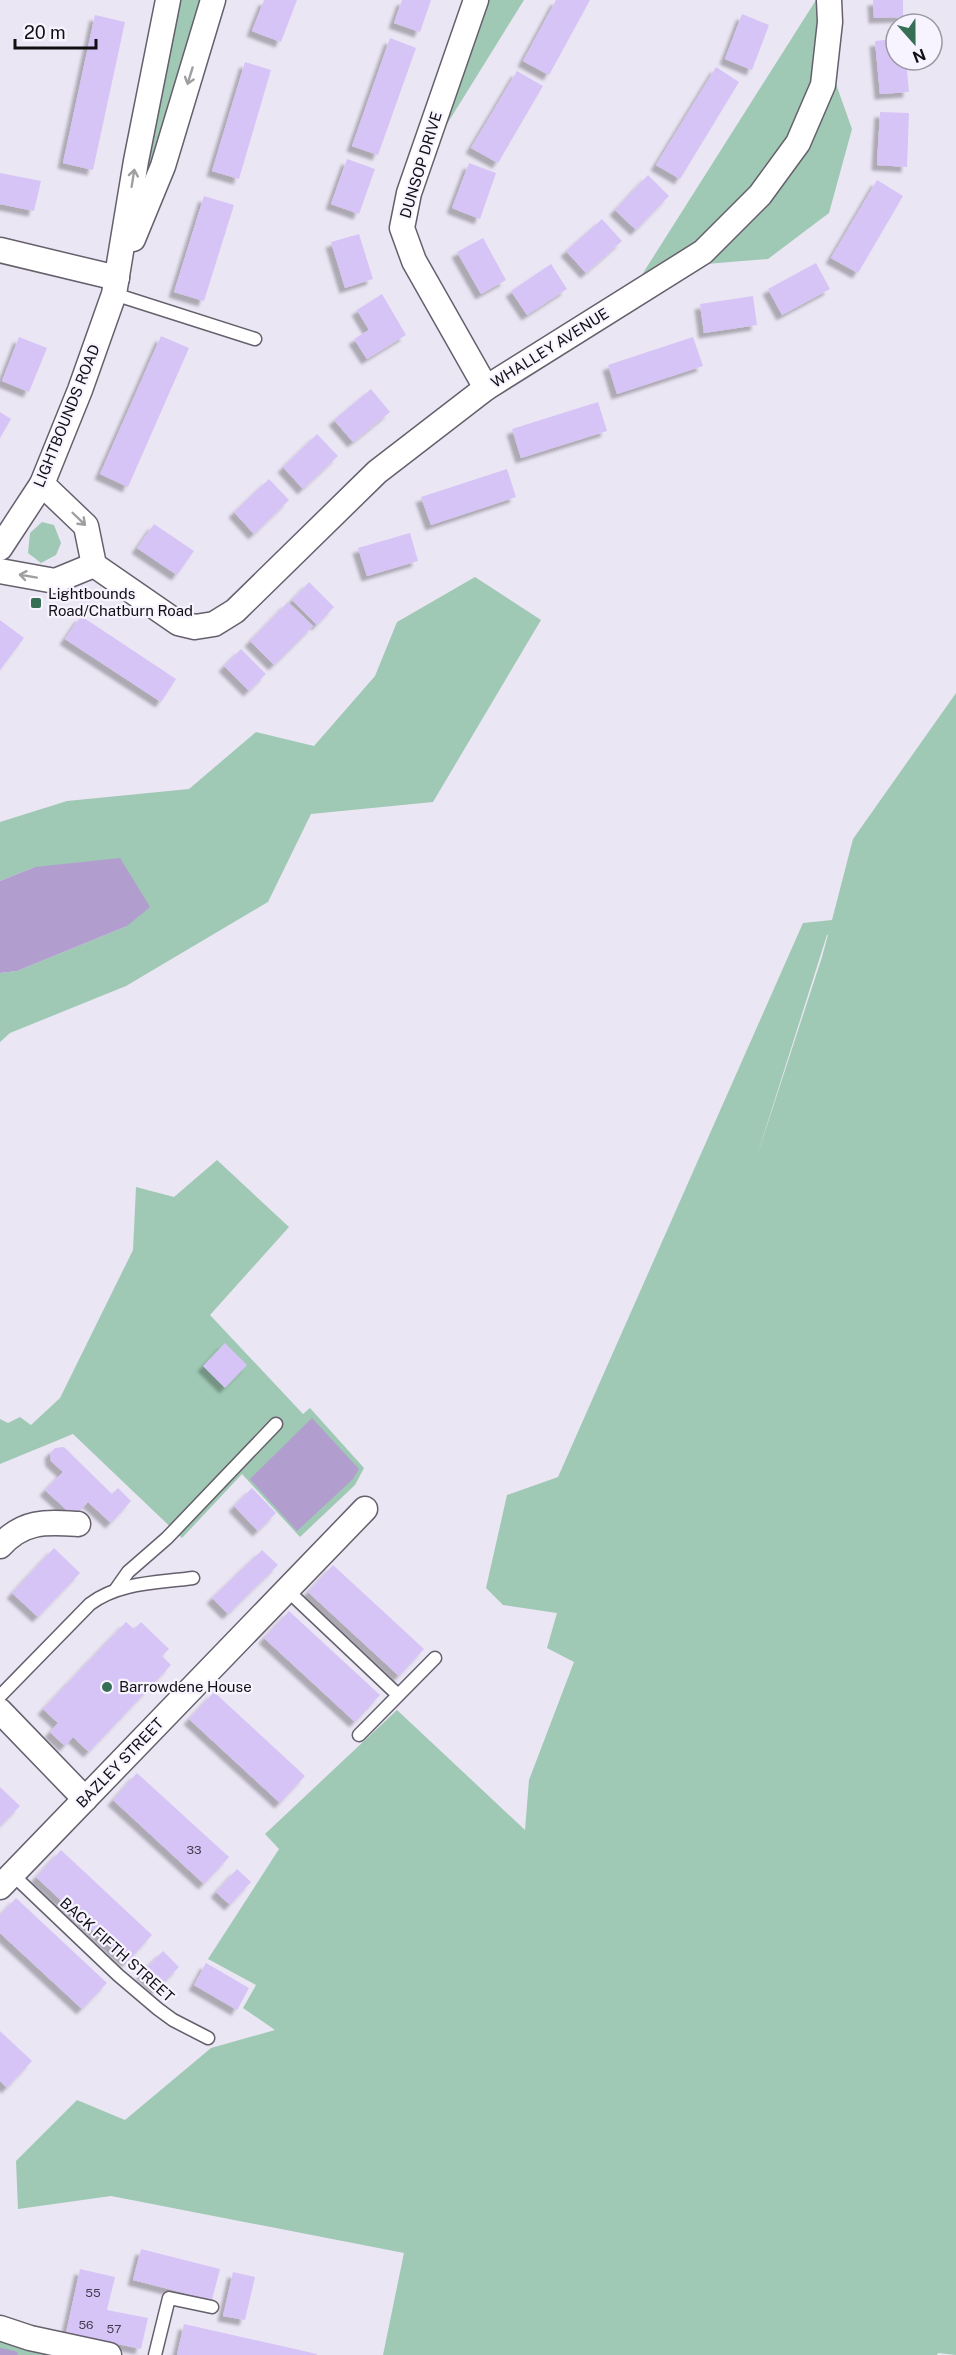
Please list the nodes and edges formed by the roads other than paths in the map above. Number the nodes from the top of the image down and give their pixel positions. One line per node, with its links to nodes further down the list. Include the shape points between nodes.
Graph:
1 (168, 0): 6 (street, LIGHTBOUNDS ROAD, one-way to 1)
2 (213, 0): 6 (street, LIGHTBOUNDS ROAD, one-way to 6, via 163,166)
3 (476, 0): 8 (street, DUNSOP DRIVE, via 409,193 402,228 414,261)
4 (829, 0): 8 (street, WHALLEY AVENUE, via 823,85 798,143 760,195 703,252)
5 (0, 250): 6 (street)
6 (116, 286): 7 (lane); 9 (street, LIGHTBOUNDS ROAD)
7 (255, 339)
8 (486, 388): 11 (street, WHALLEY AVENUE, via 377,472 235,611 214,624 195,627 178,623)
9 (42, 484): 10 (street, LIGHTBOUNDS ROAD); 11 (street, one-way to 11, via 86,526)
10 (0, 548)
11 (94, 565): 12 (street, one-way to 12, via 55,581)
12 (0, 571)
13 (276, 1424): 18 (lane, via 167,1538 128,1572)
14 (365, 1509): 19 (street, BAZLEY STREET)
15 (78, 1524): 16 (street, via 47,1522 24,1527)
16 (0, 1546)
17 (193, 1578): 18 (lane)
18 (116, 1589): 22 (lane, via 90,1604)
19 (287, 1590): 21 (lane); 25 (street, BAZLEY STREET)
20 (435, 1658): 21 (lane)
21 (398, 1695): 24 (lane)
22 (0, 1696)
23 (0, 1711): 25 (street)
24 (358, 1735)
25 (85, 1799): 26 (street, BAZLEY STREET)
26 (6, 1880): 27 (lane, BACK FIFTH STREET, via 158,2009)
27 (208, 2038)
28 (212, 2307): 31 (lane, via 169,2298)
29 (0, 2328): 30 (street)
30 (109, 2355)
31 (155, 2355)

